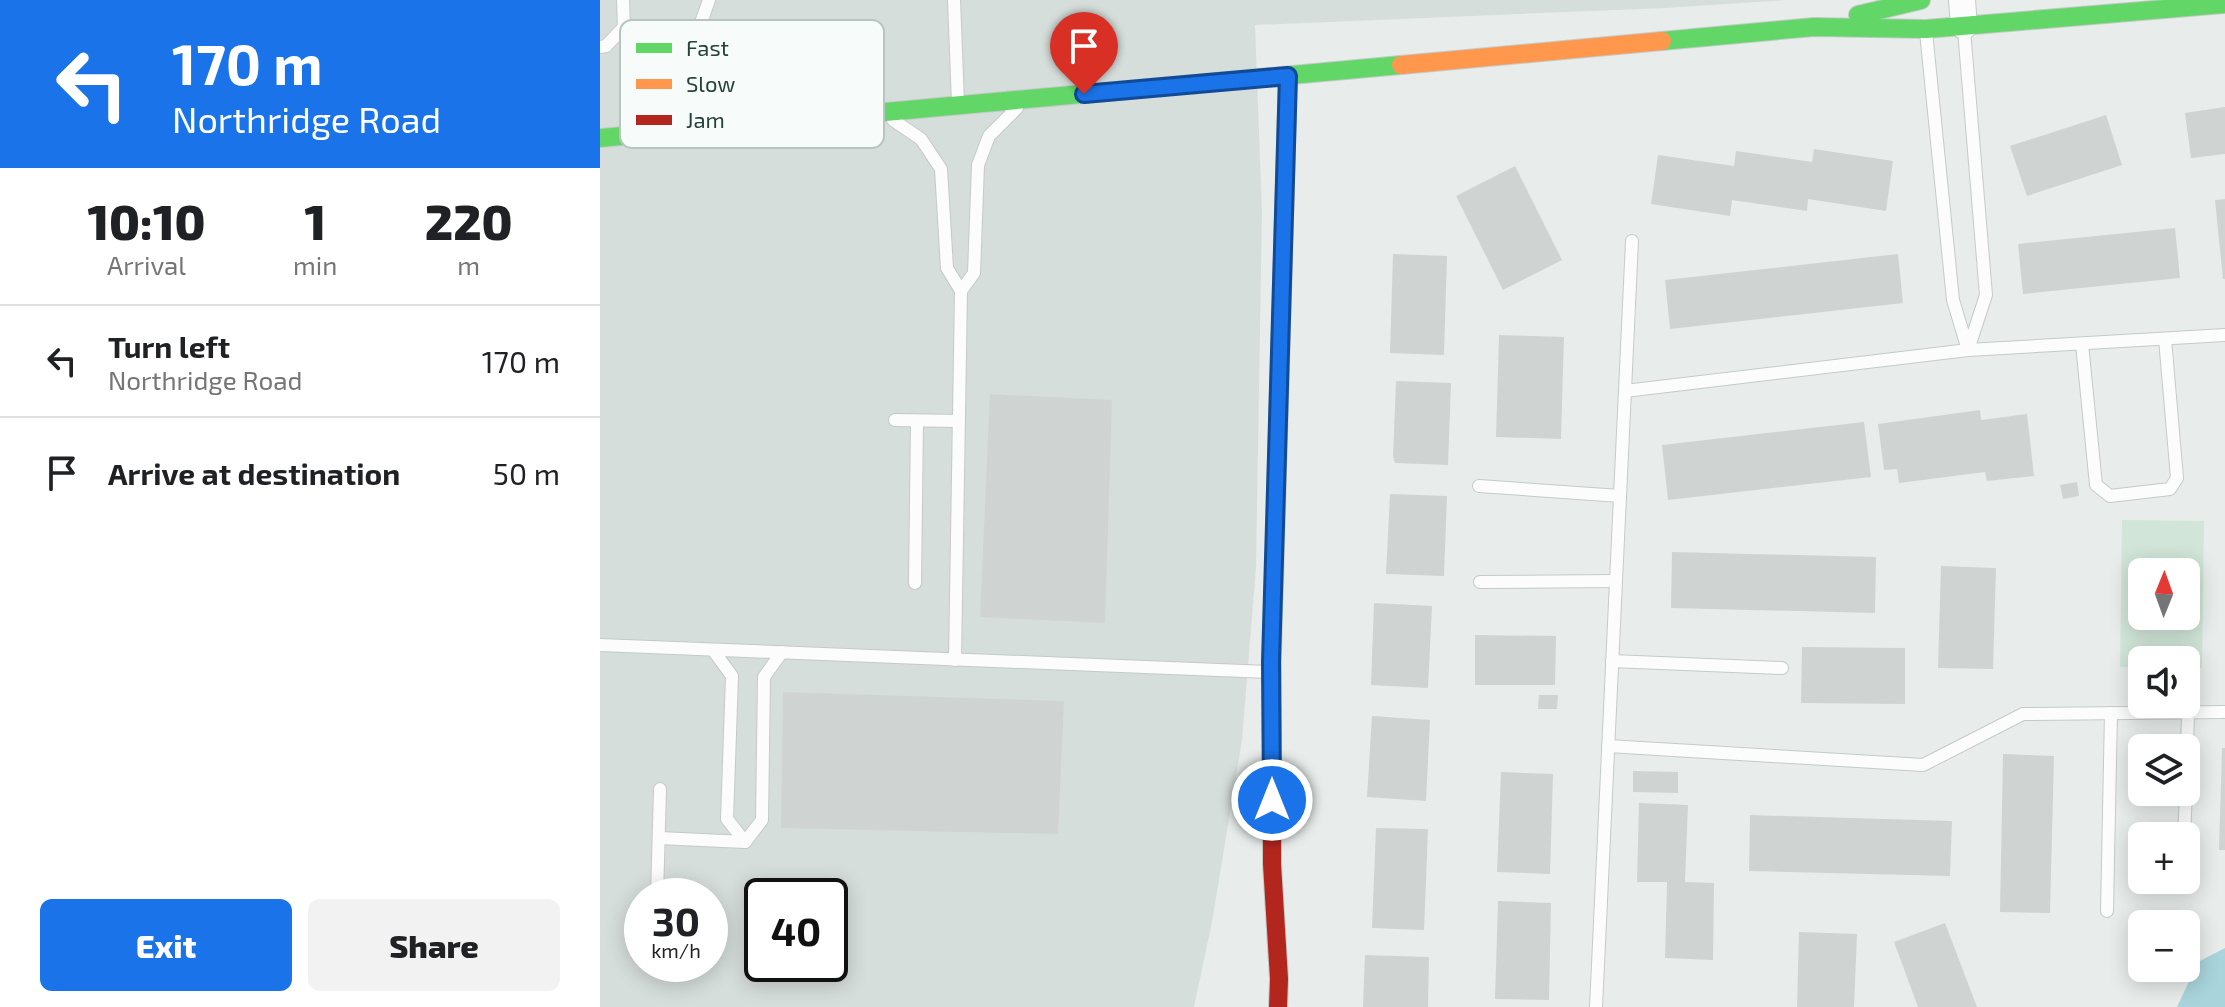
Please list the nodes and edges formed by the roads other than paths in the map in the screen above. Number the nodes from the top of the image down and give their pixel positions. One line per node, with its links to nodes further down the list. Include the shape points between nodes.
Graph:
1 (623, 0): 9 (lane)
2 (709, 0): 10 (lane)
3 (954, 0): 17 (lane)
4 (1864, 0): 8 (street)
5 (1923, 0): 8 (street); 12 (street)
6 (2225, 4): 7 (street)
7 (1963, 13): 12 (street); 27 (lane, via 1986,295)
8 (1844, 19): 11 (street)
9 (624, 20)
10 (702, 20)
11 (1814, 27): 12 (street); 15 (street)
12 (1926, 29): 27 (lane, via 1953,300)
13 (620, 31): 14 (lane)
14 (600, 47)
15 (1288, 76): 16 (street); 43 (street)
16 (1026, 100): 17 (street); 23 (lane, via 989,136 978,165 974,273)
17 (958, 106): 18 (street)
18 (884, 113)
19 (884, 114): 23 (lane, via 921,139 941,169 947,268)
20 (620, 136): 21 (street)
21 (600, 138)
22 (1632, 241): 28 (lane)
23 (961, 291): 31 (lane)
24 (2225, 335): 25 (lane)
25 (2165, 339): 26 (lane); 26 (lane, via 2177,478 2170,489 2110,496 2096,485)
26 (2082, 344): 27 (lane)
27 (1968, 350): 28 (lane)
28 (1625, 391): 33 (lane)
29 (895, 420): 30 (lane)
30 (917, 421): 31 (lane); 36 (lane)
31 (959, 421): 40 (lane)
32 (1479, 486): 33 (lane)
33 (1620, 496): 34 (lane)
34 (1616, 581): 35 (lane); 41 (lane)
35 (1480, 582)
36 (915, 583)
37 (600, 645): 38 (lane)
38 (713, 650): 39 (lane); 51 (lane, via 732,676 727,819)
39 (782, 652): 40 (lane); 51 (lane, via 764,677 762,820)
40 (955, 660): 43 (lane)
41 (1612, 661): 42 (lane); 48 (lane)
42 (1782, 668)
43 (1271, 672): 54 (street)
44 (2200, 712): 45 (lane)
45 (2225, 712)
46 (2111, 713): 47 (lane); 48 (lane, via 2023,714 1923,765); 53 (lane)
47 (2128, 713)
48 (1608, 746): 55 (lane)
49 (660, 789): 50 (lane)
50 (659, 838): 51 (lane); 52 (lane)
51 (745, 842)
52 (658, 878)
53 (2107, 911)
54 (1278, 1007)
55 (1596, 1007)

